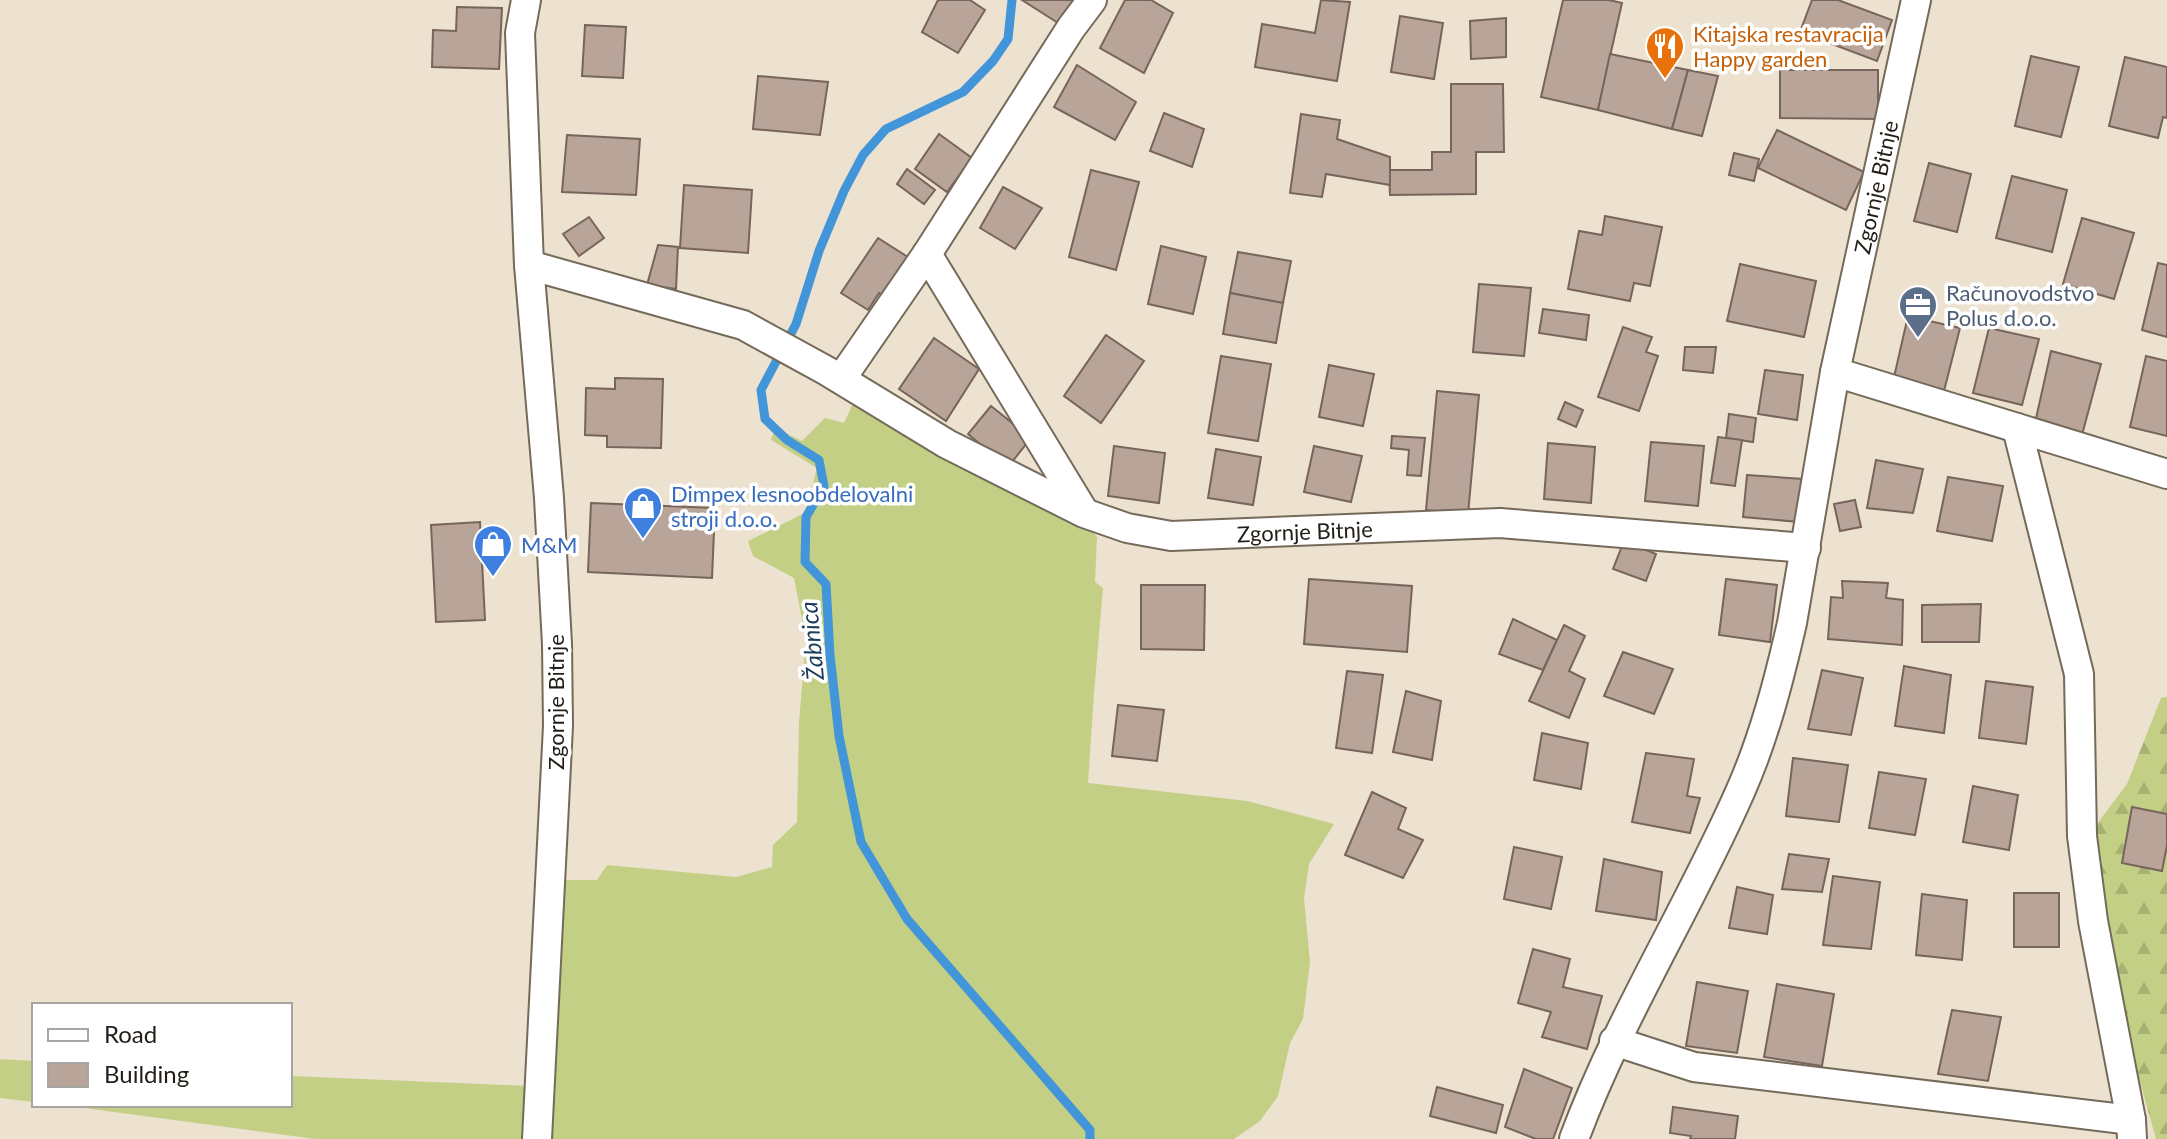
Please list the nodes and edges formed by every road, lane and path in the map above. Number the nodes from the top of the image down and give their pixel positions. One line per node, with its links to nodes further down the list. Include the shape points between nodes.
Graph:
1 (526, 0): 5 (street, Zgornje Bitnje, via 520,33)
2 (1092, 0): 4 (street)
3 (1916, 0): 6 (street, Zgornje Bitnje)
4 (927, 254): 7 (street); 10 (street)
5 (529, 265): 7 (street, Zgornje Bitnje, via 743,325); 14 (street, Zgornje Bitnje, via 549,498 558,726)
6 (1835, 372): 8 (street); 11 (street, Zgornje Bitnje)
7 (841, 379): 10 (street, Zgornje Bitnje, via 947,444)
8 (2017, 428): 9 (street); 13 (street, via 2079,674 2082,836)
9 (2167, 474)
10 (1084, 513): 11 (street, Zgornje Bitnje, via 1171,536 1500,523)
11 (1806, 548): 12 (street, Zgornje Bitnje, via 1762,738 1716,844)
12 (1614, 1041): 13 (street, via 1694,1067); 15 (street, Zgornje Bitnje)
13 (2131, 1130)
14 (537, 1139)
15 (1574, 1139)

